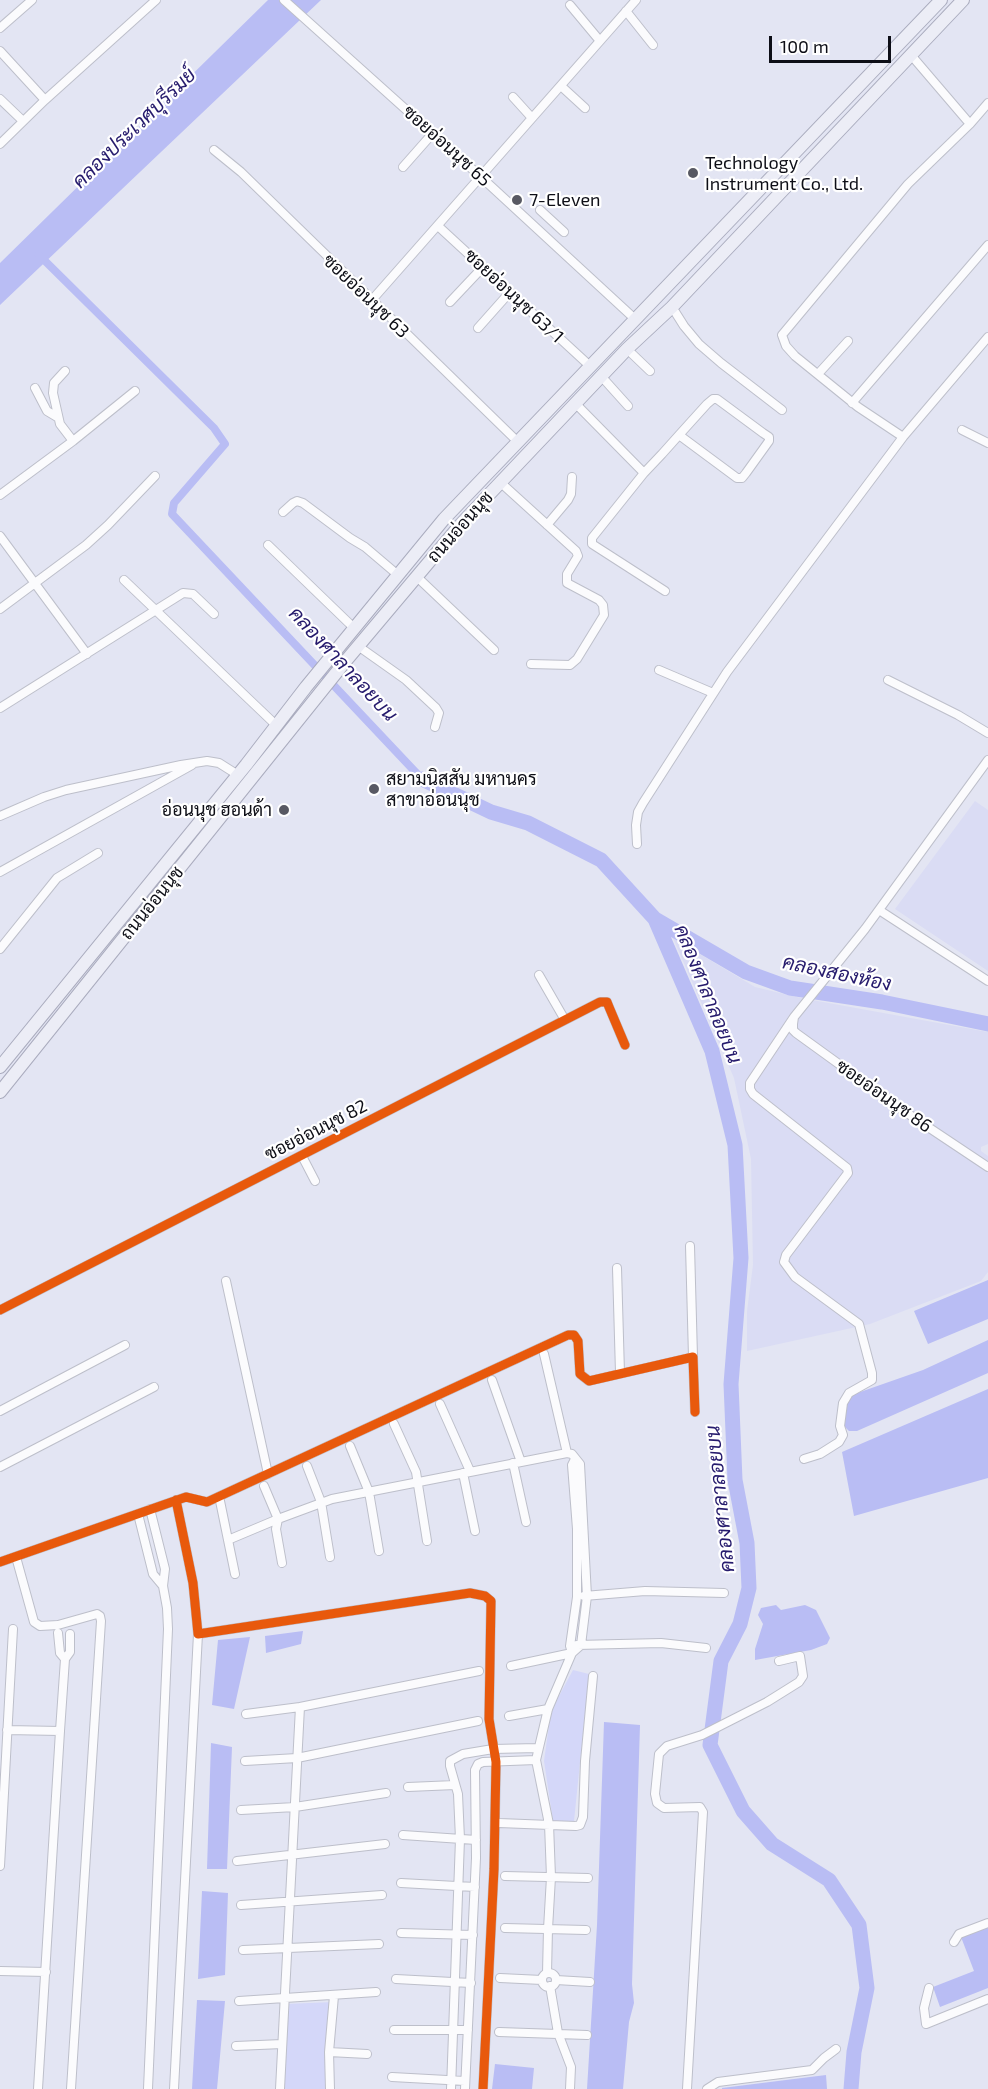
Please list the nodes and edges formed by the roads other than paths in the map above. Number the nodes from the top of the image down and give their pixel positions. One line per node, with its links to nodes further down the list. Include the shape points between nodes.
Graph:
1 (32, 0): 9 (street)
2 (156, 0): 17 (street)
3 (284, 0): 23 (street, ซอยอ่อนนุช 65)
4 (636, 0): 8 (street)
5 (941, 0): 28 (main road, ถนนอ่อนนุช)
6 (963, 0): 13 (main road, ถนนอ่อนนุช)
7 (570, 5): 10 (street)
8 (627, 11): 10 (street); 11 (street)
9 (0, 28)
10 (600, 41): 14 (street)
11 (653, 45)
12 (0, 51): 17 (street)
13 (910, 55): 22 (street); 29 (main road, ถนนอ่อนนุช)
14 (561, 86): 19 (street); 20 (street)
15 (513, 97): 20 (street)
16 (0, 99): 21 (street)
17 (45, 100): 21 (street)
18 (988, 103): 22 (street)
19 (585, 108)
20 (532, 118): 27 (street)
21 (23, 121): 24 (street)
22 (970, 124): 50 (street, via 908,184 782,335 786,346)
23 (433, 133): 26 (street); 27 (street, ซอยอ่อนนุช 65)
24 (0, 144)
25 (214, 150): 38 (street, ซอยอ่อนนุช 63)
26 (403, 167)
27 (481, 177): 32 (street); 34 (street, ซอยอ่อนนุช 65)
28 (761, 187): 29 (main road); 41 (main road, ถนนอ่อนนุช)
29 (773, 199): 40 (main road, ถนนอ่อนนุช)
30 (540, 210): 31 (street)
31 (553, 222): 33 (street); 34 (street)
32 (438, 226): 36 (street, ซอยอ่อนนุช 63/1); 38 (street)
33 (564, 232)
34 (543, 234): 41 (street, ซอยอ่อนนุช 65)
35 (988, 245): 55 (street)
36 (483, 267): 37 (street, ซอยอ่อนนุช 63/1); 39 (street)
37 (510, 292): 42 (street); 47 (street, ซอยอ่อนนุช 63/1)
38 (371, 301): 63 (street, ซอยอ่อนนุช 63)
39 (450, 302)
40 (672, 307): 43 (main road, ถนนอ่อนนุช); 57 (street, via 699,344)
41 (636, 320): 43 (main road); 47 (main road, ถนนอ่อนนุช)
42 (478, 328)
43 (647, 330): 46 (main road, ถนนอ่อนนุช)
44 (988, 337): 61 (street)
45 (848, 341): 50 (street)
46 (627, 348): 49 (street); 51 (main road, ถนนอ่อนนุช)
47 (591, 367): 63 (main road, ถนนอ่อนนุช)
48 (64, 371): 58 (street, via 54,383)
49 (650, 372)
50 (818, 374): 55 (street)
51 (602, 376): 54 (main road, ถนนอ่อนนุช); 56 (street)
52 (35, 388): 58 (street, via 46,411)
53 (135, 391): 62 (street)
54 (575, 403): 65 (street); 68 (main road, ถนนอ่อนนุช)
55 (852, 403): 61 (street)
56 (628, 406)
57 (782, 410)
58 (57, 417): 62 (street)
59 (962, 430): 64 (street)
60 (679, 435): 60 (street, via 737,478 742,478 769,441 769,437 717,399); 65 (street)
61 (903, 437): 90 (street)
62 (73, 441): 69 (street)
63 (518, 442): 75 (main road, ถนนอ่อนนุช, via 444,519)
64 (988, 443)
65 (644, 473): 79 (street, via 592,538 592,544)
66 (155, 476): 78 (street, via 86,545)
67 (572, 477): 71 (street, via 568,500)
68 (500, 482): 71 (street); 76 (main road, ถนนอ่อนนุช)
69 (0, 495)
70 (283, 512): 75 (street, via 293,503 303,502)
71 (547, 525): 87 (street, via 578,556 567,574 567,583 599,600 604,615 570,665)
72 (0, 536): 74 (street)
73 (268, 545): 83 (street)
74 (3, 548): 78 (street)
75 (398, 575): 83 (main road, ถนนอ่อนนุช)
76 (416, 576): 84 (main road, ถนนอ่อนนุช); 85 (street)
77 (124, 580): 81 (street)
78 (35, 582): 80 (street); 86 (street)
79 (665, 591)
80 (0, 609)
81 (155, 611): 82 (street, via 188,592); 86 (street); 92 (street)
82 (214, 614)
83 (355, 629): 92 (main road, ถนนอ่อนนุช)
84 (358, 646): 93 (street, via 406,680 436,708 439,713); 110 (main road, ถนนอ่อนนุช)
85 (494, 651)
86 (87, 654): 91 (street)
87 (531, 663)
88 (659, 670): 90 (street)
89 (888, 680): 94 (street)
90 (713, 693): 99 (street, via 643,802 636,825)
91 (0, 708)
92 (277, 726): 97 (main road, ถนนอ่อนนุช)
93 (435, 727)
94 (988, 733)
95 (988, 760): 102 (street)
96 (198, 762): 97 (street, via 219,763); 98 (street, via 66,790); 101 (street)
97 (238, 775): 109 (main road, ถนนอ่อนนุช)
98 (0, 816)
99 (637, 844)
100 (98, 853): 103 (street, via 57,878)
101 (0, 872)
102 (879, 910): 105 (street); 106 (street)
103 (0, 949)
104 (539, 975): 107 (street)
105 (988, 981)
106 (794, 1017): 112 (street, ซอยอ่อนนุช 86, via 796,1033); 130 (street, via 750,1083 750,1089 848,1168 848,1173 784,1262 795,1277 859,1324 872,1373 872,1380 849,1393 843,1403 843,1435 839,1442)
107 (565, 1020): 108 (street, ซอยอ่อนนุช 82, via 607,1002); 111 (street, ซอยอ่อนนุช 82)
108 (625, 1045)
109 (0, 1067)
110 (0, 1092)
111 (302, 1156): 113 (street); 117 (street, ซอยอ่อนนุช 82)
112 (988, 1167)
113 (315, 1181)
114 (690, 1246): 120 (street)
115 (617, 1268): 121 (street)
116 (226, 1281): 135 (street)
117 (0, 1310)
118 (126, 1345): 125 (street)
119 (544, 1354): 129 (street)
120 (693, 1357): 121 (street); 126 (street)
121 (620, 1373): 135 (street, via 589,1381 584,1378 580,1374 578,1341 574,1335 568,1335)
122 (492, 1380): 131 (street)
123 (154, 1387): 133 (street)
124 (440, 1404): 134 (street)
125 (0, 1411)
126 (695, 1412)
127 (394, 1424): 136 (street)
128 (350, 1446): 138 (street)
129 (567, 1453): 131 (street); 157 (street, via 580,1464)
130 (804, 1459)
131 (517, 1463): 134 (street); 145 (street)
132 (308, 1466): 141 (street)
133 (0, 1467)
134 (467, 1472): 136 (street); 146 (street)
135 (268, 1474): 139 (street, via 207,1502 186,1497)
136 (417, 1482): 138 (street); 148 (street)
137 (264, 1486): 144 (street)
138 (369, 1492): 141 (street); 149 (street)
139 (176, 1500): 142 (street); 161 (street, via 193,1583)
140 (220, 1501): 147 (street)
141 (321, 1502): 144 (street); 151 (street)
142 (150, 1509): 143 (street); 155 (street, via 165,1569)
143 (138, 1514): 150 (street); 155 (street, via 153,1574)
144 (278, 1519): 147 (street); 153 (street)
145 (526, 1522)
146 (475, 1531)
147 (228, 1540): 154 (street)
148 (427, 1541)
149 (379, 1551)
150 (16, 1557): 152 (street); 160 (street, via 34,1622)
151 (330, 1557)
152 (0, 1562)
153 (282, 1563)
154 (235, 1574)
155 (163, 1586): 248 (street, via 168,1629)
156 (724, 1593): 157 (street, via 645,1591)
157 (582, 1597): 162 (street); 164 (street)
158 (69, 1628): 160 (street); 165 (street, via 70,1652); 247 (street, via 100,1616)
159 (13, 1629): 175 (street)
160 (58, 1630): 165 (street, via 60,1653)
161 (198, 1634): 178 (street, via 470,1593 485,1596 491,1601 489,1719); 249 (street)
162 (581, 1645): 163 (street, via 661,1643); 164 (street)
163 (706, 1648)
164 (571, 1649): 167 (street); 171 (street)
165 (65, 1659): 176 (street)
166 (779, 1661): 254 (street, via 800,1656 803,1676 799,1682 702,1735 667,1746 659,1754 657,1803 664,1808 700,1807 703,1812)
167 (511, 1666)
168 (479, 1671): 170 (street)
169 (593, 1676): 189 (street, via 583,1817 576,1826)
170 (300, 1707): 172 (street); 179 (street)
171 (548, 1709): 173 (street); 177 (street)
172 (246, 1714)
173 (509, 1716)
174 (478, 1722): 179 (street)
175 (7, 1730): 176 (street); 196 (street)
176 (60, 1731): 218 (street)
177 (537, 1748): 178 (street); 181 (street)
178 (494, 1749): 182 (street); 183 (street, via 463,1754 450,1761)
179 (297, 1758): 180 (street); 186 (street)
180 (245, 1761)
181 (536, 1761): 182 (street); 189 (street)
182 (496, 1762): 192 (street, via 483,1762 475,1770); 252 (street)
183 (455, 1785): 184 (street); 191 (street)
184 (408, 1787)
185 (386, 1793): 186 (street)
186 (295, 1807): 187 (street); 194 (street)
187 (241, 1810)
188 (500, 1823): 189 (street)
189 (549, 1824): 198 (street)
190 (403, 1834): 191 (street)
191 (460, 1839): 192 (street); 201 (street)
192 (476, 1840): 202 (street)
193 (385, 1844): 194 (street)
194 (292, 1855): 195 (street); 204 (street)
195 (237, 1861)
196 (0, 1866)
197 (505, 1876): 198 (street)
198 (551, 1877): 199 (street); 208 (street)
199 (588, 1878)
200 (401, 1882): 201 (street)
201 (459, 1886): 202 (street); 211 (street)
202 (475, 1887): 212 (street)
203 (382, 1895): 204 (street)
204 (289, 1902): 205 (street); 215 (street)
205 (241, 1905)
206 (988, 1923): 213 (street, via 959,1934)
207 (505, 1928): 208 (street)
208 (548, 1929): 209 (street); 219 (street)
209 (586, 1930)
210 (401, 1933): 211 (street)
211 (458, 1935): 212 (street); 223 (street)
212 (473, 1935): 224 (street)
213 (954, 1942)
214 (379, 1944): 215 (street)
215 (288, 1947): 216 (street); 229 (street)
216 (243, 1950)
217 (0, 1971): 218 (street)
218 (45, 1971): 246 (street)
219 (545, 1977): 220 (street); 225 (street, via 553,1975)
220 (500, 1978)
221 (396, 1979): 223 (street)
222 (590, 1982): 225 (street)
223 (455, 1983): 224 (street); 234 (street)
224 (471, 1983): 233 (street)
225 (553, 1983): 236 (street)
226 (929, 1988): 230 (street, via 924,2008 926,2024)
227 (376, 1992): 228 (street)
228 (334, 1996): 229 (street); 241 (street)
229 (285, 1998): 231 (street); 238 (street)
230 (988, 1999)
231 (239, 2001)
232 (394, 2030): 234 (street)
233 (468, 2030): 234 (street); 245 (street)
234 (454, 2031): 244 (street)
235 (499, 2032): 236 (street)
236 (558, 2033): 237 (street); 253 (street, via 571,2067)
237 (587, 2035)
238 (282, 2044): 239 (street); 250 (street)
239 (236, 2046)
240 (836, 2049): 255 (street, via 812,2070 718,2082)
241 (329, 2052): 242 (street); 251 (street)
242 (368, 2054)
243 (392, 2077): 244 (street)
244 (451, 2085): 245 (street)
245 (465, 2085)
246 (38, 2089)
247 (71, 2089)
248 (148, 2089)
249 (174, 2089)
250 (280, 2089)
251 (330, 2089)
252 (483, 2089)
253 (570, 2089)
254 (687, 2089)
255 (707, 2089)

